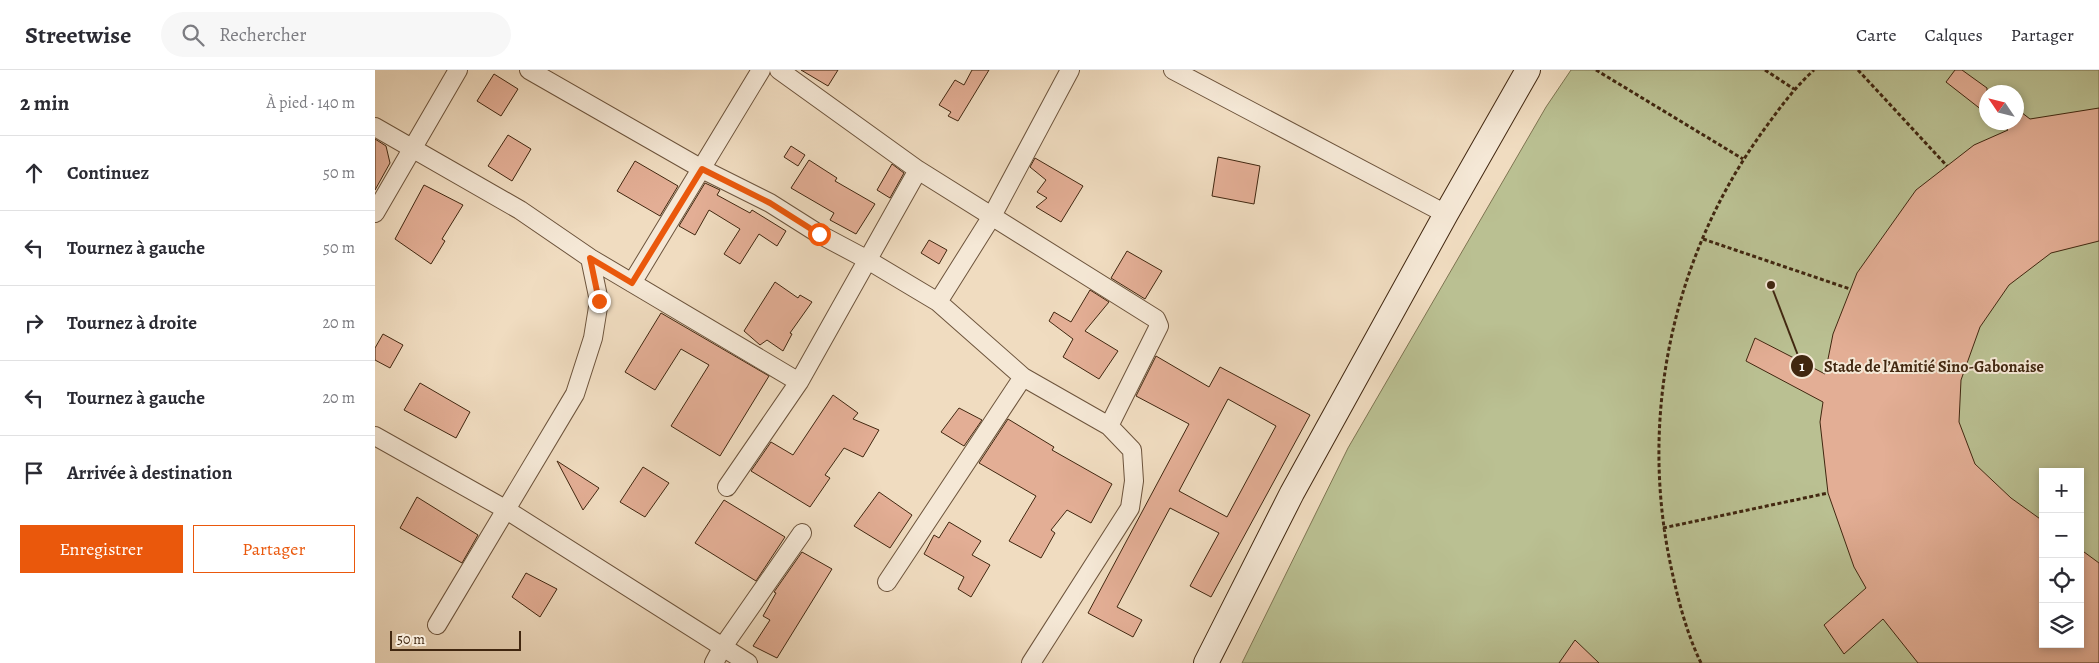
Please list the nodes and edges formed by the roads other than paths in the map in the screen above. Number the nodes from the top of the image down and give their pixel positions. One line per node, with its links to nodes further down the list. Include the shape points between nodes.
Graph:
1 (458, 70): 9 (street)
2 (529, 70): 10 (street)
3 (761, 70): 10 (street)
4 (779, 70): 11 (street)
5 (1070, 70): 14 (street)
6 (1173, 70): 13 (street)
7 (1529, 70): 13 (main road)
8 (375, 127): 9 (street)
9 (413, 148): 12 (street); 15 (street, via 520,210)
10 (702, 169): 16 (street, via 770,203); 17 (street)
11 (918, 170): 14 (street); 16 (street)
12 (375, 213)
13 (1446, 214): 31 (main road, via 1292,493)
14 (992, 216): 18 (street); 21 (street, via 1157,319 1159,326)
15 (590, 258): 17 (street); 24 (street, via 599,301 593,338 575,394)
16 (867, 260): 18 (street); 20 (street)
17 (632, 283): 20 (street)
18 (938, 302): 19 (street)
19 (1023, 376): 21 (street); 26 (street)
20 (799, 382): 23 (street)
21 (1109, 426): 30 (street, via 1132,450 1134,481 1130,508)
22 (375, 436): 24 (street)
23 (727, 487)
24 (505, 509): 27 (street); 28 (street)
25 (802, 533): 28 (street)
26 (887, 582)
27 (437, 625)
28 (718, 655): 29 (street)
29 (748, 663)
30 (1031, 663)
31 (1206, 663)

